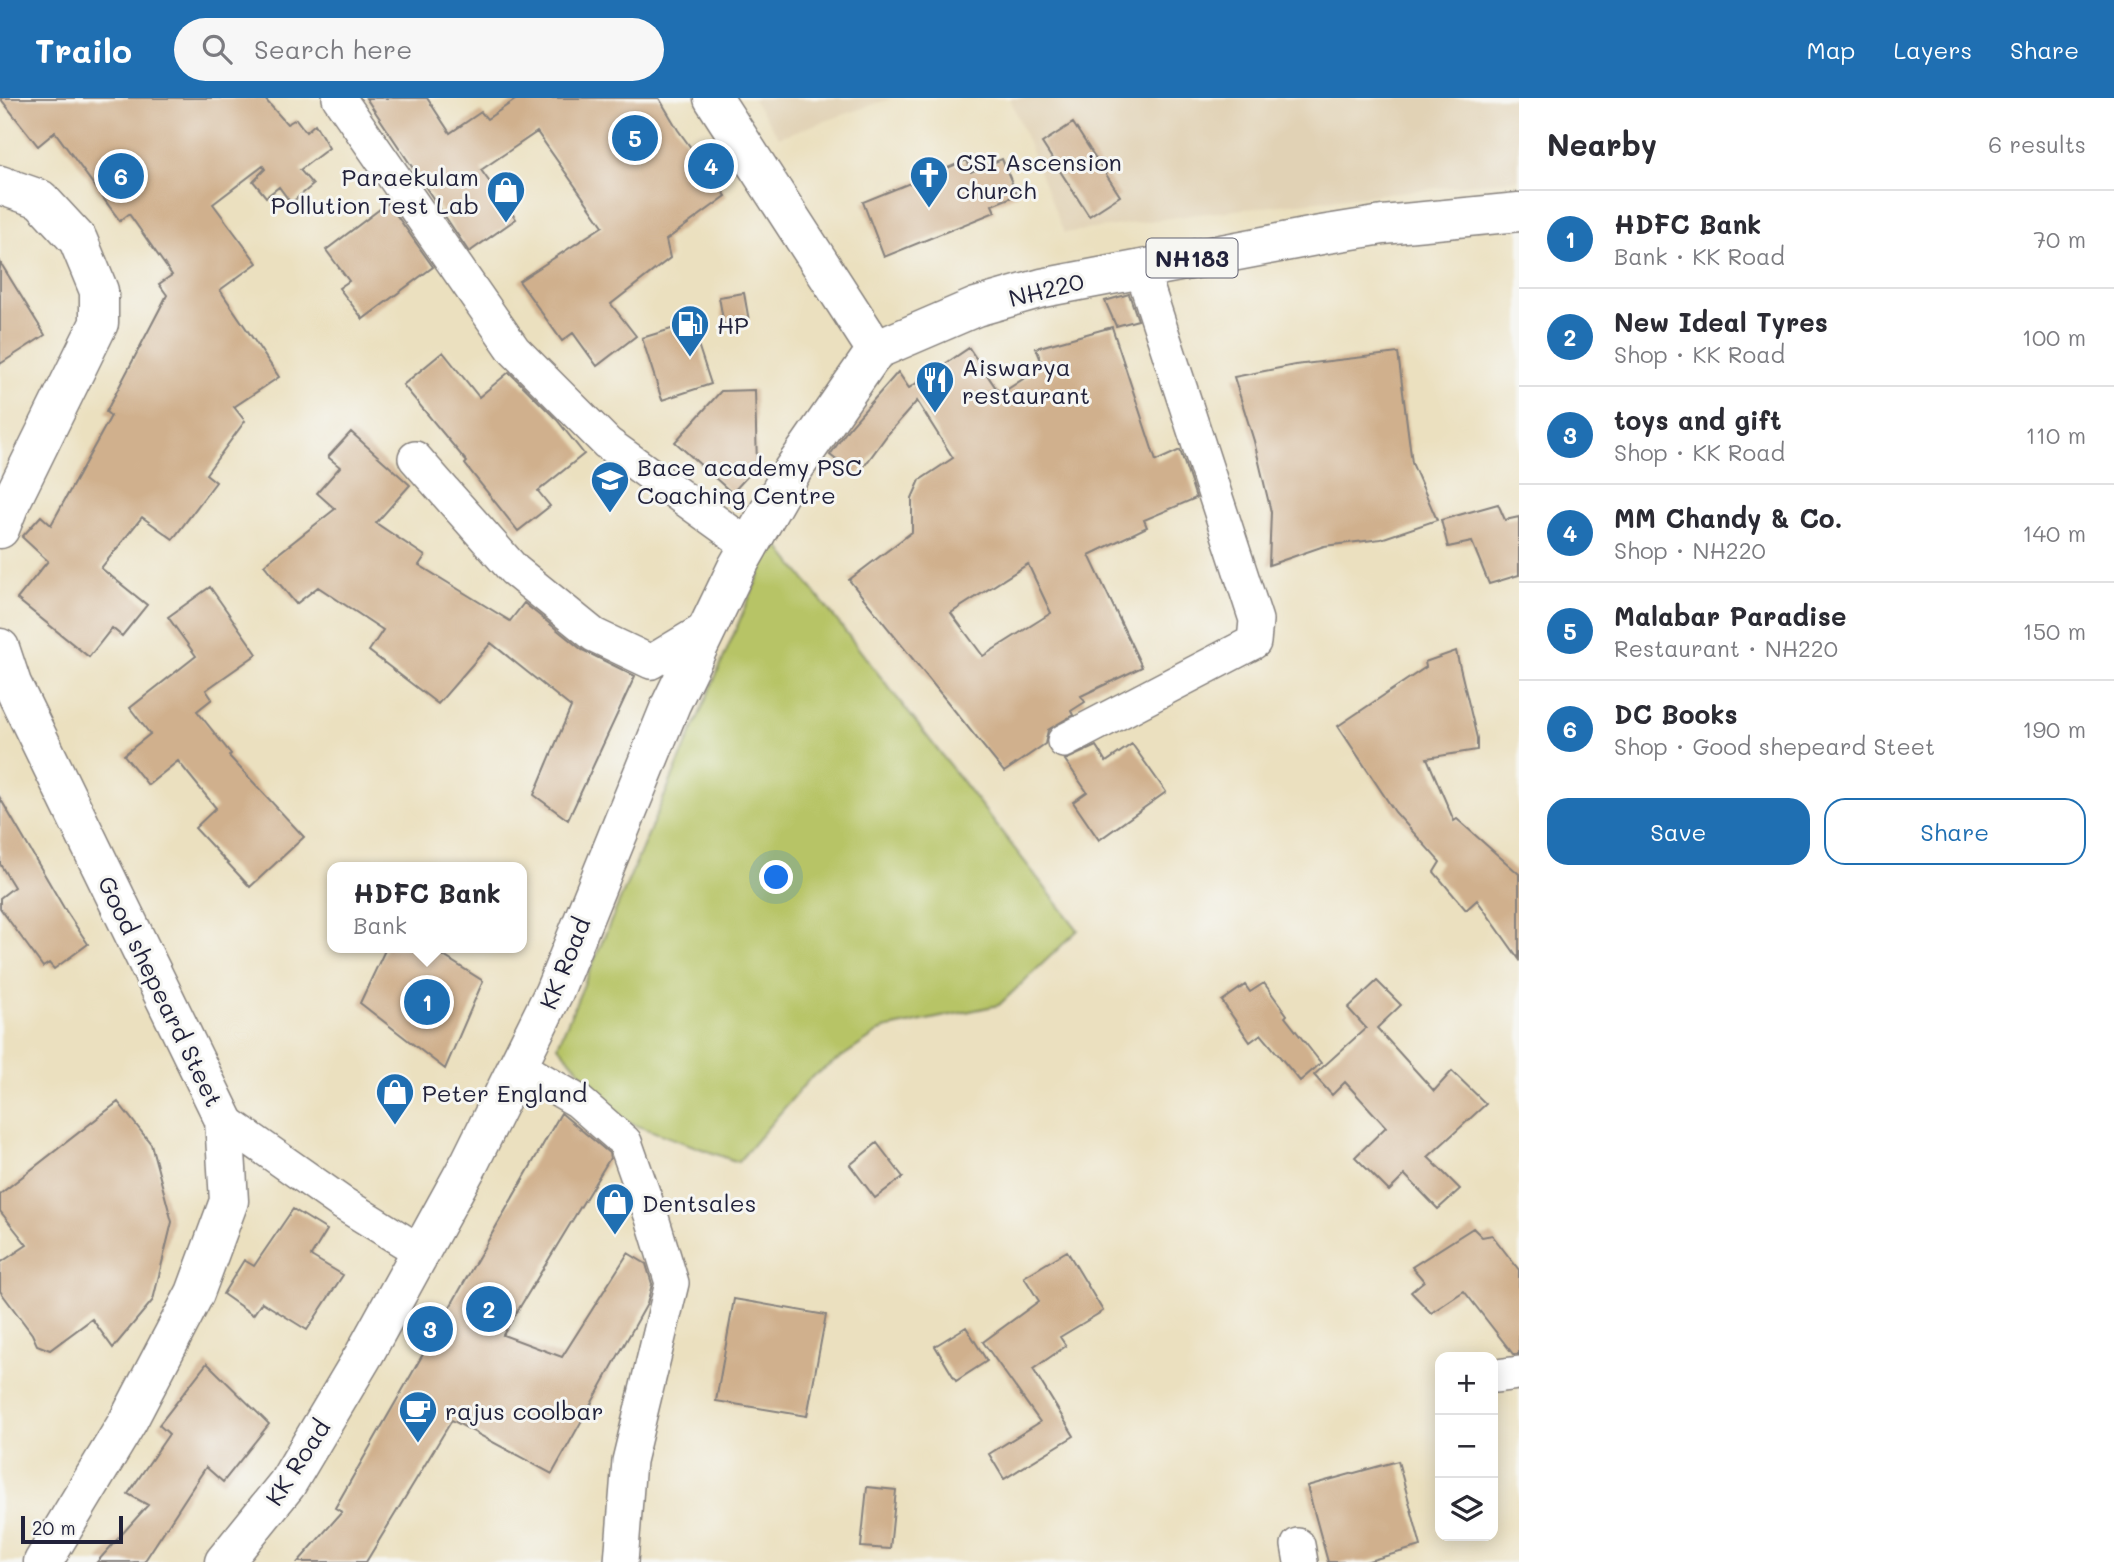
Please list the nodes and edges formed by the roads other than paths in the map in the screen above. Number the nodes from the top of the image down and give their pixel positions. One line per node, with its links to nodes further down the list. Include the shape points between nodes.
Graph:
1 (339, 98): 9 (street, via 514,350 607,443)
2 (713, 98): 6 (main road)
3 (0, 185): 8 (main road, via 40,199 78,240 99,291 99,323)
4 (1519, 212): 5 (main road, NH220 / NH183, via 1383,225)
5 (1141, 268): 6 (main road, NH220 / NH183, via 988,303); 13 (street, via 1256,620 1254,642)
6 (876, 349): 9 (main road, KK Road, via 792,471)
7 (415, 458): 10 (street, via 514,570 594,635 651,662)
8 (0, 529)
9 (748, 545): 10 (main road, KK Road)
10 (709, 627): 14 (main road, KK Road, via 671,704 554,992)
11 (0, 648): 12 (main road, Good shepeard Steet)
12 (6, 686): 15 (main road, Good shepeard Steet)
13 (1064, 741)
14 (518, 1066): 16 (main road, KK Road); 19 (street, via 578,1101 625,1142 672,1283 629,1461)
15 (224, 1120): 16 (street); 17 (main road, Good shepeard Steet, via 229,1201 195,1293 128,1421)
16 (421, 1252): 18 (main road, KK Road, via 286,1484)
17 (43, 1562)
18 (224, 1562)
19 (621, 1562)

